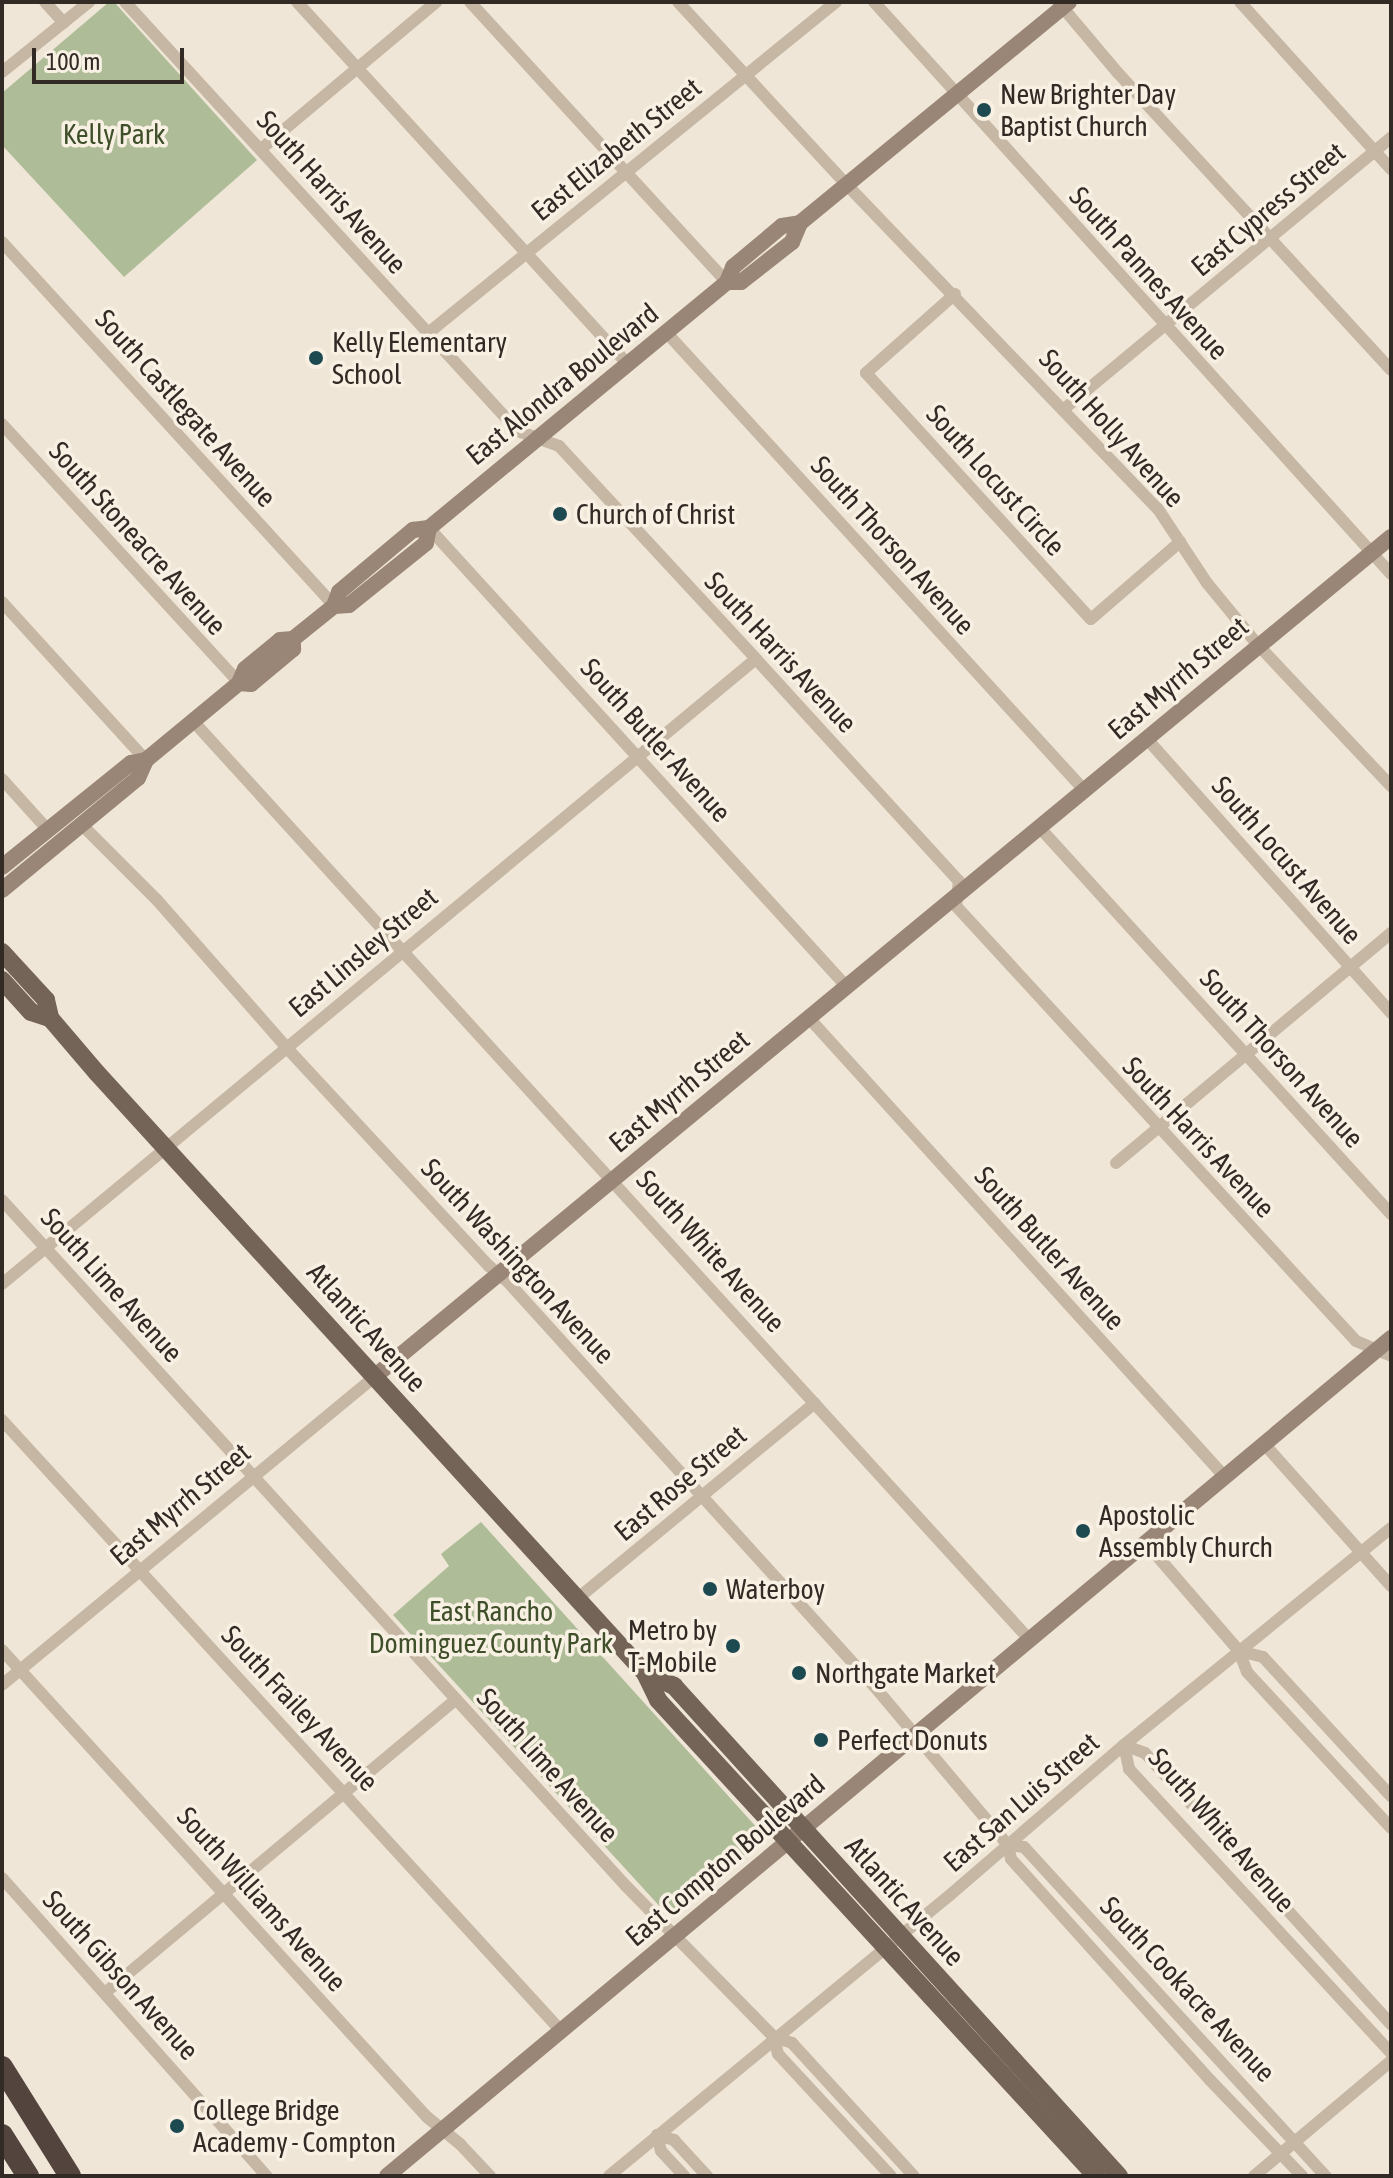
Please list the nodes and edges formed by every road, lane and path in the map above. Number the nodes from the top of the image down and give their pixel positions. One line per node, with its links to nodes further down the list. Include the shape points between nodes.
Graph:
1 (45, 2): 12 (street)
2 (89, 2): 12 (street)
3 (125, 2): 18 (street, South Harris Avenue)
4 (297, 2): 13 (street)
5 (436, 2): 13 (street)
6 (470, 2): 21 (street)
7 (678, 2): 15 (street, South Holly Avenue)
8 (836, 2): 15 (street, East Elizabeth Street)
9 (874, 2): 16 (street, South Pannes Avenue)
10 (1240, 2): 19 (street)
11 (1063, 4): 16 (main road, East Alondra Boulevard); 23 (street, via 1118,73)
12 (64, 23): 14 (street)
13 (357, 67): 18 (street); 25 (street)
14 (2, 72)
15 (745, 74): 21 (street, East Elizabeth Street); 22 (street, South Holly Avenue)
16 (958, 94): 22 (main road, East Alondra Boulevard); 28 (street, South Pannes Avenue)
17 (1391, 138): 19 (street, East Cypress Street)
18 (261, 149): 30 (street, South Harris Avenue)
19 (1375, 151): 20 (street); 23 (street, East Cypress Street)
20 (1391, 169)
21 (626, 172): 25 (street, East Elizabeth Street); 26 (street)
22 (847, 185): 26 (main road, East Alondra Boulevard, via 800,223 792,242 741,282); 27 (street, South Holly Avenue)
23 (1271, 239): 28 (street, East Cypress Street); 32 (street)
24 (2, 242): 42 (street, South Castlegate Avenue)
25 (527, 253): 30 (street, East Elizabeth Street); 31 (street)
26 (727, 282): 29 (main road, East Alondra Boulevard)
27 (955, 294): 33 (street, South Holly Avenue); 38 (street, South Locust Circle, via 866,373 1091,619)
28 (1165, 326): 33 (street, East Cypress Street); 39 (street, South Pannes Avenue)
29 (666, 332): 31 (main road, East Alondra Boulevard); 52 (street, South Thorson Avenue)
30 (427, 334): 35 (street, South Harris Avenue, via 518,431)
31 (628, 364): 35 (main road, East Alondra Boulevard)
32 (1391, 370)
33 (1064, 409): 38 (street, South Holly Avenue, via 1158,509)
34 (2, 424): 45 (street, South Stoneacre Avenue)
35 (538, 438): 36 (main road, East Alondra Boulevard); 44 (street, South Harris Avenue, via 559,446)
36 (429, 528): 42 (main road, East Alondra Boulevard, via 426,543 349,605); 48 (street, South Butler Avenue)
37 (1391, 537): 39 (main road, East Myrrh Street)
38 (1180, 542): 43 (street, South Holly Avenue)
39 (1372, 553): 40 (street, South Pannes Avenue); 43 (main road, East Myrrh Street)
40 (1391, 574)
41 (2, 602): 49 (street)
42 (334, 606): 45 (main road, East Alondra Boulevard, via 293,639 280,640 245,669)
43 (1258, 645): 47 (main road, East Myrrh Street); 51 (street, South Holly Avenue)
44 (756, 659): 48 (street, East Linsley Street); 58 (street, South Harris Avenue, via 959,881)
45 (239, 683): 46 (main road, East Alondra Boulevard)
46 (193, 721): 49 (main road, East Alondra Boulevard); 60 (street, South White Avenue)
47 (1147, 739): 52 (main road, East Myrrh Street); 62 (street, South Locust Avenue)
48 (638, 756): 60 (street, East Linsley Street); 64 (street, South Butler Avenue)
49 (146, 760): 53 (main road, East Alondra Boulevard, via 138,778); 55 (main road, East Alondra Boulevard, via 131,763)
50 (2, 779): 55 (street)
51 (1391, 786)
52 (1084, 790): 54 (main road, East Myrrh Street)
53 (82, 825): 57 (main road, East Alondra Boulevard); 68 (street, South Washington Avenue, via 157,900)
54 (1040, 828): 58 (main road, East Myrrh Street); 69 (street, South Thorson Avenue)
55 (48, 830): 56 (main road, East Alondra Boulevard)
56 (2, 867)
57 (2, 890)
58 (957, 894): 64 (main road, East Myrrh Street); 70 (street, South Harris Avenue, via 956,906)
59 (1391, 933): 62 (street)
60 (403, 950): 68 (street, East Linsley Street); 73 (street, South White Avenue)
61 (2, 952): 67 (main road, Atlantic Avenue, via 46,1000)
62 (1349, 967): 65 (street, South Locust Avenue); 69 (street)
63 (2, 980): 67 (main road, Atlantic Avenue, via 31,1012)
64 (846, 986): 66 (main road, East Myrrh Street)
65 (1391, 1013)
66 (808, 1017): 73 (main road, East Myrrh Street); 86 (street, South Butler Avenue)
67 (50, 1018): 71 (main road, Atlantic Avenue)
68 (286, 1047): 71 (street, East Linsley Street); 77 (street, South Washington Avenue)
69 (1246, 1054): 70 (street); 75 (street, South Thorson Avenue)
70 (1157, 1127): 72 (street); 80 (street, South Harris Avenue, via 1356,1341)
71 (164, 1146): 76 (street, East Linsley Street); 81 (main road, Atlantic Avenue)
72 (1116, 1163)
73 (613, 1180): 77 (main road, East Myrrh Street); 82 (street, South White Avenue)
74 (2, 1200): 76 (street, South Lime Avenue)
75 (1391, 1214)
76 (45, 1248): 78 (street, East Linsley Street); 85 (street, South Lime Avenue)
77 (499, 1274): 81 (main road, East Myrrh Street); 87 (street, South Washington Avenue)
78 (2, 1284)
79 (1391, 1338): 80 (main road, East Compton Boulevard)
80 (1384, 1353): 84 (main road, East Compton Boulevard)
81 (374, 1377): 85 (street, East Myrrh Street); 93 (main road, Atlantic Avenue)
82 (815, 1403): 87 (street, East Rose Street); 94 (street, South White Avenue)
83 (2, 1420): 91 (street, South Frailey Avenue)
84 (1265, 1445): 86 (main road, East Compton Boulevard); 90 (street)
85 (254, 1476): 91 (street, East Myrrh Street); 99 (street, South Lime Avenue)
86 (1224, 1476): 89 (main road, East Compton Boulevard)
87 (702, 1496): 93 (street, East Rose Street); 100 (street, South Washington Avenue)
88 (1391, 1528): 90 (street, East San Luis Street)
89 (1145, 1542): 94 (main road, East Compton Boulevard); 96 (street)
90 (1360, 1552): 92 (street); 96 (street, East San Luis Street)
91 (141, 1570): 97 (street, East Myrrh Street); 102 (street, South Frailey Avenue)
92 (1391, 1586)
93 (577, 1599): 105 (main road, Atlantic Avenue, via 645,1673 674,1686)
94 (1029, 1639): 100 (main road, East Compton Boulevard)
95 (2, 1650): 97 (street, South Williams Avenue)
96 (1239, 1651): 101 (street, East San Luis Street); 103 (street, via 1263,1657); 104 (street, via 1247,1672)
97 (20, 1670): 98 (street, East Myrrh Street); 108 (street, South Williams Avenue)
98 (2, 1685)
99 (456, 1699): 102 (street); 109 (street, South Lime Avenue)
100 (915, 1735): 105 (main road, East Compton Boulevard); 106 (street, South Cookacre Avenue)
101 (1124, 1745): 106 (street, East San Luis Street); 112 (street, South White Avenue, via 1145,1753); 115 (street, South White Avenue, via 1129,1769)
102 (345, 1792): 108 (street); 113 (street, South Frailey Avenue)
103 (1391, 1796)
104 (1391, 1828)
105 (797, 1835): 109 (main road, East Compton Boulevard); 110 (main road, Atlantic Avenue)
106 (1008, 1845): 110 (street, East San Luis Street); 121 (street, South Cookacre Avenue, via 1024,1847); 122 (street, South Cookacre Avenue, via 1011,1859)
107 (2, 1878): 111 (street, South Gibson Avenue)
108 (224, 1893): 111 (street); 118 (street, South Williams Avenue)
109 (677, 1935): 113 (main road, East Compton Boulevard); 114 (street, South Lime Avenue)
110 (893, 1942): 114 (street, East San Luis Street); 133 (main road, Atlantic Avenue); 134 (main road, Atlantic Avenue)
111 (106, 1992): 125 (street, South Gibson Avenue)
112 (1391, 2024)
113 (561, 2031): 118 (main road, East Compton Boulevard)
114 (774, 2037): 120 (street, East San Luis Street); 131 (street, South Lime Avenue, via 778,2054); 132 (street, South Lime Avenue, via 792,2043)
115 (1391, 2053)
116 (1391, 2061): 121 (street)
117 (2, 2067): 124 (highway)
118 (441, 2130): 126 (main road, East Compton Boulevard); 127 (street, South Williams Avenue)
119 (2, 2135): 123 (highway)
120 (657, 2135): 128 (street, East San Luis Street); 129 (street, via 661,2151); 130 (street, via 674,2140)
121 (1296, 2142): 122 (street); 137 (street, South Cookacre Avenue)
122 (1282, 2154): 135 (street); 136 (street, South Cookacre Avenue)
123 (28, 2176)
124 (70, 2176)
125 (267, 2176)
126 (387, 2176)
127 (490, 2176)
128 (609, 2176)
129 (684, 2176)
130 (707, 2176)
131 (891, 2176)
132 (914, 2176)
133 (1096, 2176)
134 (1119, 2176)
135 (1254, 2176)
136 (1302, 2176)
137 (1326, 2176)

